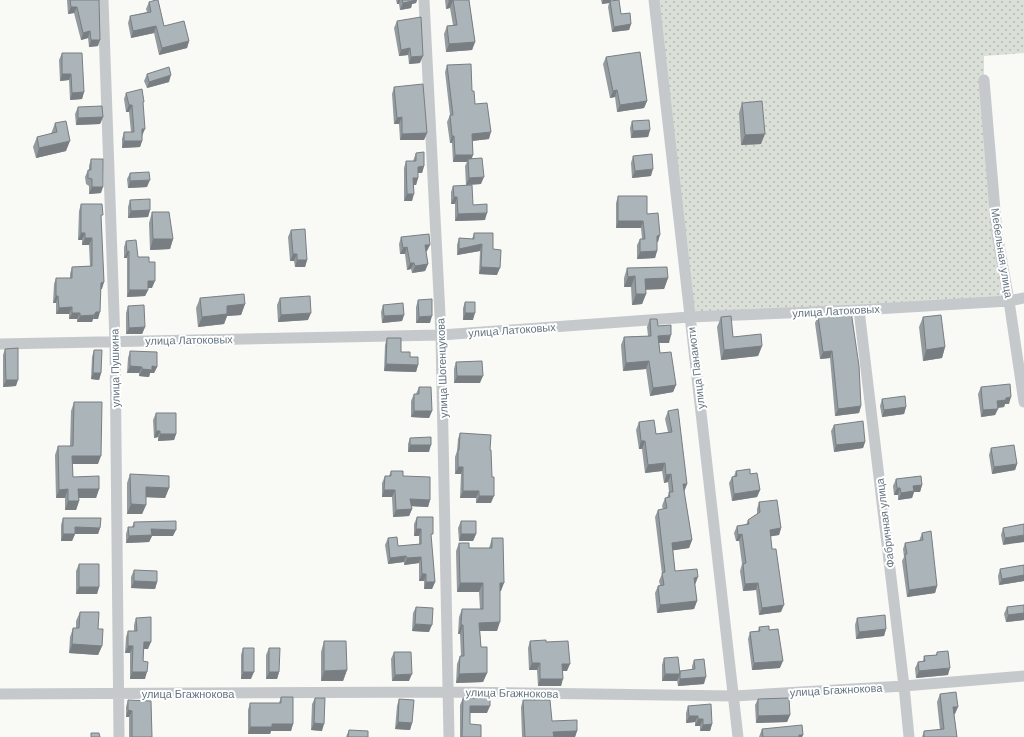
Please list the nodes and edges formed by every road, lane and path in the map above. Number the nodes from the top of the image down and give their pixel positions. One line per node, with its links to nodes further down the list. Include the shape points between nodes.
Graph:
1 (103, 0): 10 (street, улица Пушкина)
2 (424, 0): 9 (street, улица Шогенцукова)
3 (654, 0): 8 (street, улица Панаиоти)
4 (984, 80): 6 (street, Мебельная улица, via 997,234)
5 (1024, 298): 6 (street, улица Латоковых)
6 (1010, 301): 7 (street, улица Латоковых); 12 (street, Мебельная улица)
7 (859, 310): 8 (street, улица Латоковых); 14 (street, Фабричная улица)
8 (690, 317): 9 (street, улица Латоковых); 18 (street, улица Панаиоти)
9 (441, 335): 10 (street, улица Латоковых); 15 (street, улица Шогенцукова)
10 (115, 342): 11 (street, улица Латоковых); 17 (street, улица Пушкина)
11 (0, 344)
12 (1024, 402)
13 (1024, 676): 14 (street, улица Бгажнокова)
14 (904, 686): 18 (street, улица Бгажнокова); 22 (street, Фабричная улица)
15 (449, 692): 17 (street, улица Бгажнокова); 18 (street, улица Бгажнокова); 20 (street, улица Шогенцукова)
16 (0, 694): 17 (street, улица Бгажнокова)
17 (119, 694): 19 (street, улица Пушкина)
18 (734, 696): 21 (street, улица Панаиоти)
19 (118, 737)
20 (449, 737)
21 (738, 737)
22 (909, 737)

